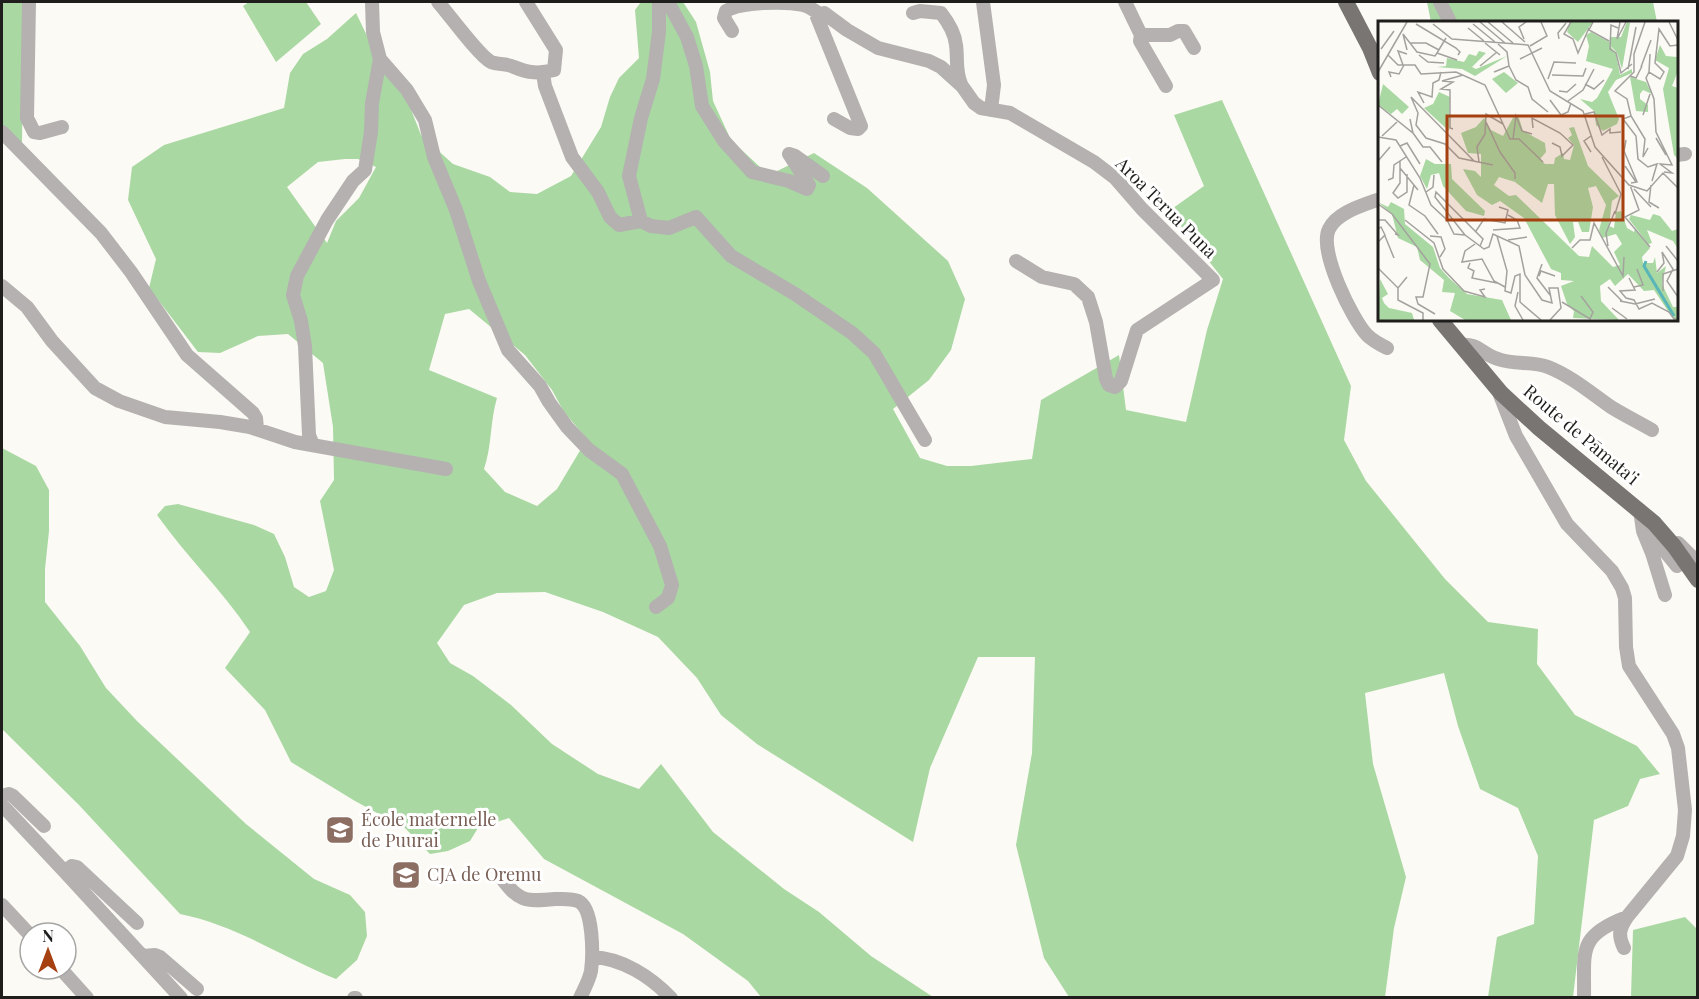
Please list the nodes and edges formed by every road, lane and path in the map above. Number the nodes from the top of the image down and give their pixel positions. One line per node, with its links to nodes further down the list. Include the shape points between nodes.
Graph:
1 (29, 2): 24 (street, via 27,118 34,132)
2 (372, 2): 17 (street)
3 (438, 2): 19 (street, via 492,63)
4 (526, 2): 19 (street, via 556,50 554,70)
5 (658, 2): 28 (street, via 653,79 629,176)
6 (668, 2): 26 (street, via 687,38 702,106 724,141 752,172 807,189 809,185 789,154)
7 (983, 2): 22 (street, via 994,85)
8 (1125, 2): 15 (street)
9 (1346, 2): 18 (main road)
10 (1440, 2): 13 (street)
11 (913, 13): 20 (street, via 941,13 947,21 956,43 957,74)
12 (820, 14): 14 (street, Aroa Terua Puna, via 804,5 733,7 724,18); 20 (street, Aroa Terua Puna, via 878,48 928,61); 23 (street, via 817,17 861,126 850,128)
13 (1450, 21)
14 (732, 31)
15 (1141, 35): 16 (street, via 1185,31); 21 (street, via 1140,41)
16 (1194, 48)
17 (380, 59): 38 (street, via 365,170 339,200 297,276 293,295 304,331 309,435); 46 (street, via 407,90 425,120 479,281 508,350 540,386 567,427 589,450 622,474 660,546 672,585 668,598)
18 (1378, 68)
19 (543, 73): 28 (street, via 572,157 610,216 619,225)
20 (962, 86): 22 (street, Aroa Terua Puna, via 974,103)
21 (1166, 86)
22 (991, 110): 29 (street, Aroa Terua Puna, via 1025,121 1115,178 1212,280 1137,330 1121,381 1115,387 1109,386 1106,379 1088,297 1074,284 1042,277)
23 (834, 119)
24 (62, 127)
25 (2, 132): 35 (street, via 101,233 183,350 253,413)
26 (823, 176)
27 (1378, 200): 33 (street, via 1336,220 1327,235 1336,279 1347,303 1365,333)
28 (641, 222): 37 (street, via 669,228 696,217 731,256 852,333 874,353)
29 (1016, 261)
30 (2, 286): 35 (street, via 27,308 95,388 165,417)
31 (1441, 321): 32 (main road, Route de Pāmata'i)
32 (1460, 345): 34 (main road, Route de Pāmata'i); 36 (street, via 1474,345 1499,360 1552,369)
33 (1387, 348)
34 (1498, 390): 40 (main road, Route de Pāmata'i); 47 (street, via 1516,436 1567,524 1612,571 1622,588 1629,666)
35 (257, 429): 38 (street)
36 (1652, 430)
37 (925, 440)
38 (313, 444): 39 (street)
39 (446, 469)
40 (1640, 514): 41 (main road, Route de Pāmata'i); 43 (street); 45 (street)
41 (1668, 539): 42 (street, via 1681,544); 44 (main road, Route de Pāmata'i)
42 (1698, 563)
43 (1677, 566)
44 (1698, 579)
45 (1665, 595)
46 (656, 607)
47 (1673, 734): 48 (street); 55 (street, via 1685,810 1683,836 1677,856)
48 (1686, 743)
49 (2, 796): 51 (street, via 12,796)
50 (2, 805): 52 (street)
51 (44, 826)
52 (65, 871): 57 (street, via 77,867); 59 (street)
53 (500, 876): 60 (street, via 520,899 576,900 582,904 588,911)
54 (2, 905): 56 (street)
55 (1626, 917): 58 (street, via 1619,938); 67 (street, via 1604,926 1592,938 1583,956)
56 (18, 922)
57 (137, 923)
58 (1624, 948)
59 (143, 956): 62 (street, via 159,957); 64 (street)
60 (592, 957): 65 (street, via 591,973); 66 (street, via 628,967)
61 (70, 981): 63 (street)
62 (197, 989)
63 (82, 996)
64 (181, 998)
65 (580, 998)
66 (671, 998)
67 (1584, 998)

